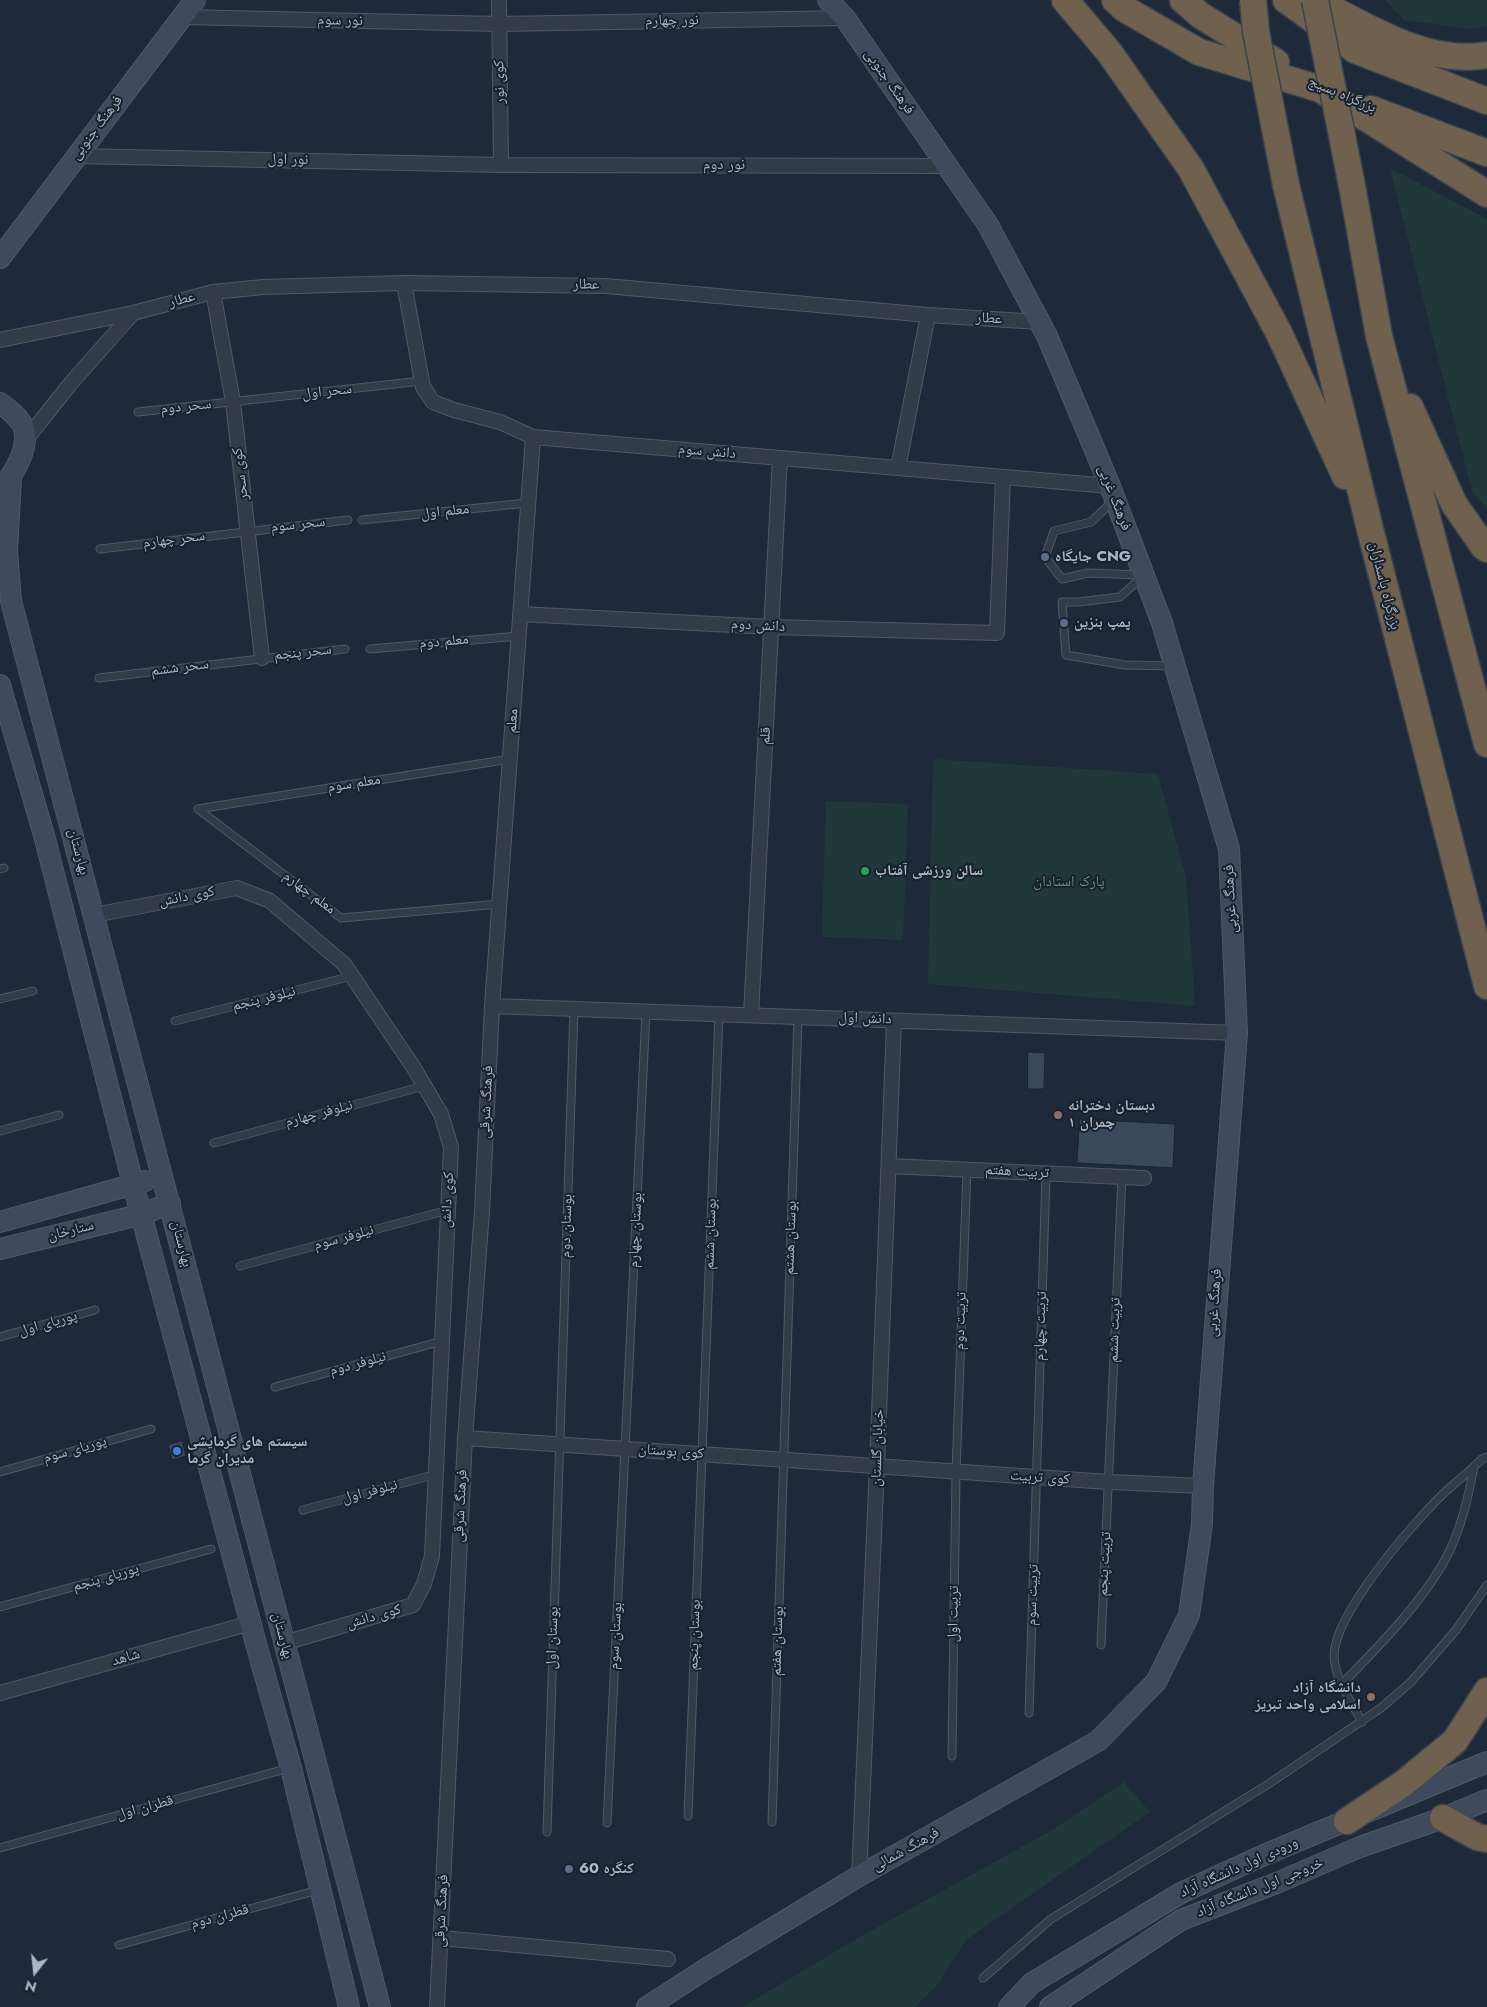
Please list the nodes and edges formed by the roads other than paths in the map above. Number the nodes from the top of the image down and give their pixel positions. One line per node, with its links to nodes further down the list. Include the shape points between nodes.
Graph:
1 (195, 0): 10 (street, فرهنگ جنوبی)
2 (499, 0): 12 (street, کوی نور)
3 (828, 0): 11 (street, فرهنگ جنوبی)
4 (1065, 0): 43 (highway, via 1110,52 1191,169 1279,333)
5 (1115, 0): 14 (highway, via 1199,52)
6 (1183, 0): 14 (highway, بزرگراه بسیج, via 1200,15)
7 (1253, 0): 43 (highway, بزرگراه پاسداران, bridge, via 1256,32 1286,185)
8 (1286, 0): 15 (highway, via 1355,50)
9 (1315, 0): 13 (highway, via 1401,44 1440,55); 27 (highway, bridge)
10 (182, 17): 12 (street, نور سوم); 17 (street, فرهنگ جنوبی)
11 (845, 18): 12 (street, نور چهارم); 19 (street, فرهنگ جنوبی)
12 (499, 24): 18 (street, کوی نور)
13 (1487, 55)
14 (1320, 89): 16 (highway, بزرگراه بسیج); 20 (highway)
15 (1487, 100)
16 (1487, 153)
17 (76, 156): 18 (street, نور اول); 21 (street, فرهنگ جنوبی)
18 (501, 165): 19 (street, نور دوم)
19 (948, 166): 26 (street, فرهنگ غربی, via 988,225)
20 (1487, 194)
21 (0, 258)
22 (404, 283): 23 (street, عطار, via 262,287); 25 (street, عطار, via 606,286); 29 (street, دانش سوم)
23 (213, 292): 24 (street, عطار); 31 (street, کوی سحر)
24 (133, 313): 28 (street, عطار); 34 (street, via 71,382)
25 (928, 315): 26 (street, عطار); 36 (street)
26 (1040, 322): 39 (street, فرهنگ غربی)
27 (1379, 336): 46 (highway, via 1454,504); 57 (highway)
28 (0, 340)
29 (422, 381): 31 (lane, سحر اول); 33 (street, دانش سوم, via 433,402 500,422)
30 (0, 402): 34 (street, via 12,411 24,428)
31 (233, 402): 32 (lane, سحر دوم); 44 (street, کوی سحر)
32 (138, 412)
33 (533, 437): 35 (street, دانش سوم); 40 (street, معلم)
34 (24, 442): 38 (street, بهارستان, via 19,462)
35 (780, 458): 36 (street, دانش سوم); 49 (street, قلم)
36 (898, 468): 37 (street, دانش سوم)
37 (1003, 477): 39 (street, دانش سوم); 49 (street, دانش دوم, via 997,633)
38 (5, 484): 61 (street, بهارستان, via 11,601)
39 (1113, 493): 47 (street, فرهنگ غربی); 47 (lane, via 1091,522 1054,531 1045,557 1062,579 1088,573)
40 (527, 503): 42 (lane, معلم اول); 48 (street, معلم)
41 (348, 520): 44 (lane, سحر سوم)
42 (362, 520)
43 (1370, 529): 63 (highway, بزرگراه پاسداران)
44 (248, 531): 45 (lane, سحر چهارم); 53 (street, کوی سحر)
45 (100, 548)
46 (1487, 549)
47 (1144, 575): 54 (street, فرهنگ غربی); 54 (lane, via 1120,597 1062,602 1066,655 1125,665)
48 (520, 614): 49 (street, دانش دوم); 50 (street, معلم)
49 (771, 627): 70 (street, قلم)
50 (519, 636): 52 (lane, معلم دوم); 58 (street, معلم)
51 (345, 649): 53 (lane, سحر پنجم)
52 (370, 649)
53 (262, 658): 55 (lane, سحر ششم)
54 (1175, 666): 74 (street, فرهنگ غربی, via 1229,849)
55 (99, 678)
56 (0, 685): 85 (street, بهارستان, via 44,836)
57 (1487, 744)
58 (510, 759): 59 (lane, معلم سوم); 60 (street, معلم)
59 (198, 809): 60 (lane, معلم چهارم, via 341,918)
60 (500, 904): 66 (street, معلم)
61 (94, 915): 62 (street, کوی دانش, via 237,888 270,901 344,964); 82 (street, بهارستان)
62 (352, 976): 73 (lane, نیلوفر پنجم); 75 (street, کوی دانش)
63 (1487, 986)
64 (33, 991): 65 (lane)
65 (0, 1000)
66 (492, 1006): 67 (street, دانش اول); 97 (street, فرهنگ شرقی, via 482,1212)
67 (574, 1009): 68 (street, دانش اول); 98 (lane, بوستان دوم)
68 (646, 1012): 69 (street, دانش اول); 99 (lane, بوستان چهارم)
69 (719, 1014): 70 (street, دانش اول); 100 (lane, بوستان ششم)
70 (751, 1015): 71 (street, دانش اول)
71 (798, 1017): 72 (street, دانش اول); 102 (lane, بوستان هشتم)
72 (894, 1020): 74 (street, دانش اول); 79 (street, خیابان گلستان)
73 (175, 1021)
74 (1237, 1033): 110 (street, فرهنگ غربی)
75 (424, 1086): 78 (lane, نیلوفر چهارم); 87 (street, کوی دانش, via 440,1114 451,1147)
76 (59, 1115): 77 (lane)
77 (0, 1131)
78 (214, 1143)
79 (889, 1166): 80 (street, تربیت هفتم); 103 (street, خیابان گلستان)
80 (966, 1170): 81 (street, تربیت هفتم); 106 (lane, تربیت دوم)
81 (1046, 1174): 83 (street, تربیت هفتم); 108 (lane, تربیت چهارم)
82 (163, 1177): 85 (street, ستارخان); 86 (street, بهارستان)
83 (1122, 1177): 84 (street, تربیت هفتم); 109 (lane, تربیت ششم)
84 (1144, 1178)
85 (133, 1184): 88 (street, بهارستان); 89 (street, ستارخان)
86 (170, 1202): 88 (street, ستارخان); 115 (street, بهارستان)
87 (448, 1210): 91 (lane, نیلوفر سوم); 94 (street, کوی دانش)
88 (142, 1214): 90 (street, ستارخان); 116 (street, بهارستان)
89 (0, 1222)
90 (0, 1249)
91 (240, 1266)
92 (95, 1310): 93 (lane, پوریای اول)
93 (0, 1337)
94 (442, 1342): 95 (lane, نیلوفر دوم); 107 (street, کوی دانش)
95 (275, 1387)
96 (151, 1429): 105 (lane, پوریای سوم)
97 (465, 1438): 98 (street, کوی بوستان); 144 (street, فرهنگ شرقی)
98 (560, 1443): 99 (street, کوی بوستان); 136 (lane, بوستان اول)
99 (625, 1448): 100 (street, کوی بوستان); 135 (lane, بوستان سوم)
100 (702, 1454): 102 (street, کوی بوستان); 131 (lane, بوستان پنجم)
101 (1487, 1457): 104 (lane)
102 (784, 1460): 103 (street, کوی بوستان); 134 (lane, بوستان هفتم)
103 (877, 1466): 106 (street, کوی تربیت); 141 (street, خیابان گلستان)
104 (1474, 1467): 121 (lane, via 1468,1504 1446,1558 1426,1589); 121 (lane, via 1415,1525 1351,1608 1339,1633 1334,1656)
105 (0, 1472)
106 (956, 1472): 108 (street, کوی تربیت); 126 (lane, تربیت اول)
107 (437, 1474): 111 (lane, نیلوفر اول); 117 (street, کوی دانش, via 432,1556 424,1584 413,1605)
108 (1036, 1477): 109 (street, کوی تربیت); 124 (lane, تربیت سوم)
109 (1108, 1482): 110 (street, کوی تربیت); 118 (lane, تربیت پنجم)
110 (1203, 1486): 120 (street, فرهنگ غربی, via 1202,1524 1190,1615)
111 (303, 1510)
112 (211, 1549): 114 (lane, پوریای پنجم)
113 (1487, 1585): 125 (lane, via 1456,1630 1411,1682)
114 (0, 1607)
115 (277, 1618): 116 (street); 117 (street, بهارستان)
116 (251, 1622): 119 (street, بهارستان); 123 (street, شاهد)
117 (284, 1643): 119 (street); 149 (street, بهارستان)
118 (1101, 1645)
119 (258, 1651): 128 (street, بهارستان)
120 (1156, 1682): 141 (street, فرهنگ شمالی, via 1098,1741)
121 (1341, 1685): 125 (lane)
122 (1487, 1691): 133 (highway, via 1455,1741 1404,1783)
123 (0, 1692)
124 (1029, 1713)
125 (1362, 1722): 147 (lane, via 1051,1919)
126 (952, 1756)
127 (1487, 1762): 129 (street, ورودی اول دانشگاه آزاد)
128 (291, 1768): 139 (lane, قطران اول); 143 (street, بهارستان)
129 (1430, 1787): 132 (street); 133 (street, ورودی اول دانشگاه آزاد)
130 (1487, 1800): 132 (street, خروجی اول دانشگاه آزاد)
131 (688, 1816)
132 (1443, 1818): 137 (highway, via 1477,1837); 138 (street, خروجی اول دانشگاه آزاد)
133 (1347, 1821): 138 (street); 140 (street, ورودی اول دانشگاه آزاد)
134 (772, 1822)
135 (607, 1823)
136 (547, 1832)
137 (1487, 1839)
138 (1360, 1847): 142 (street, خروجی اول دانشگاه آزاد)
139 (0, 1848)
140 (1264, 1855): 142 (street); 152 (street, ورودی اول دانشگاه آزاد, via 1181,1893 1032,1983)
141 (859, 1876): 151 (street, فرهنگ شمالی)
142 (1278, 1882): 153 (street, خروجی اول دانشگاه آزاد, via 1181,1920)
143 (321, 1889): 145 (lane, قطران دوم); 148 (street, بهارستان)
144 (441, 1938): 146 (street); 150 (street, فرهنگ شرقی)
145 (119, 1945)
146 (668, 1959)
147 (983, 1978)
148 (349, 2007)
149 (380, 2007)
150 (437, 2007)
151 (646, 2007)
152 (1009, 2007)
153 (1050, 2007)

